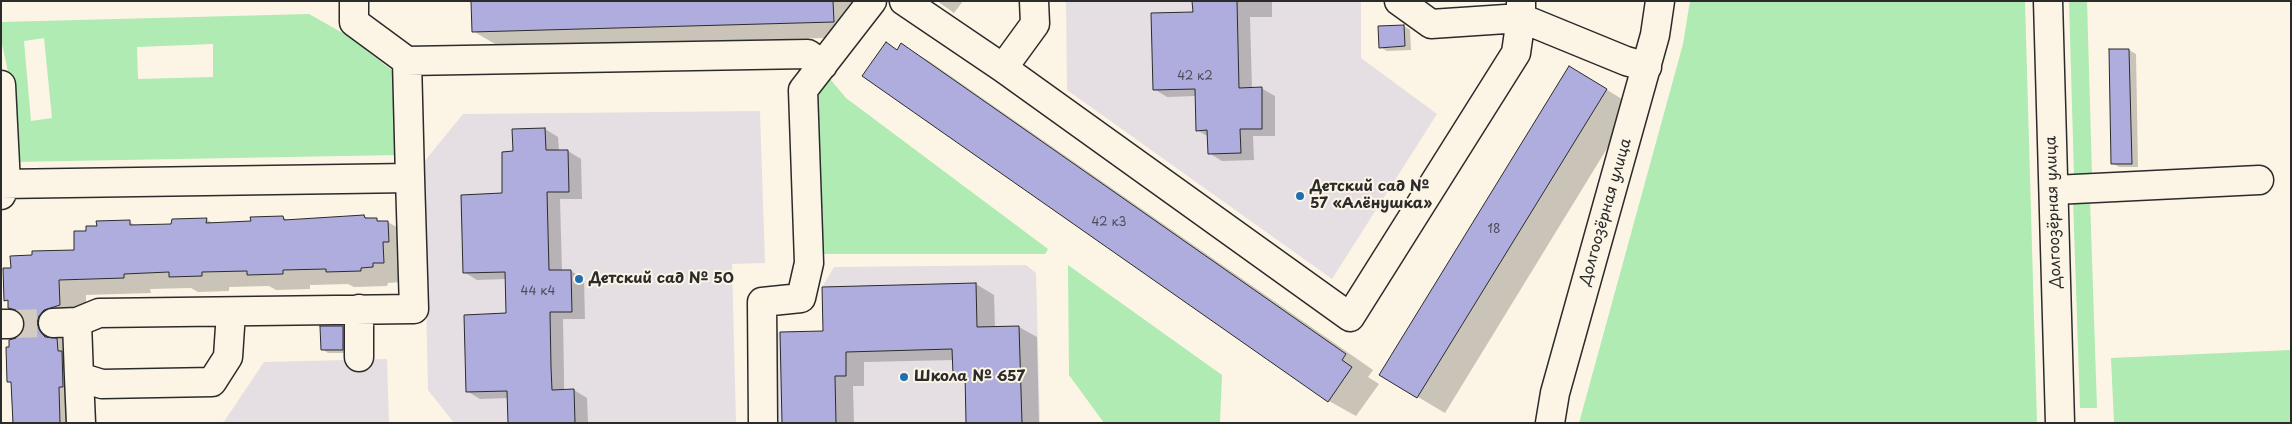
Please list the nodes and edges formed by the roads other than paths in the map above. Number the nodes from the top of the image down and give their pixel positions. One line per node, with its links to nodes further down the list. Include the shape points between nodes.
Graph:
1 (354, 1): 9 (street, via 354,22)
2 (872, 1): 10 (street)
3 (904, 1): 12 (street)
4 (1034, 1): 12 (street, via 1035,24)
5 (1399, 1): 8 (street, via 1431,24)
6 (1660, 1): 11 (street, Долгоозёрная улица)
7 (2048, 1): 17 (street, Долгоозёрная улица)
8 (1521, 10): 11 (street, via 1626,61); 12 (street, via 1516,53 1350,317)
9 (407, 61): 10 (street, via 808,54); 14 (street)
10 (823, 65): 23 (street, via 803,90 809,263 802,298 762,302)
11 (1646, 67): 24 (street, Долгоозёрная улица, via 1555,393)
12 (1003, 68)
13 (1, 85): 16 (street)
14 (410, 178): 16 (street); 18 (street, via 414,308)
15 (2258, 180): 17 (street)
16 (3, 188)
17 (2054, 190): 25 (street, Долгоозёрная улица)
18 (359, 310): 19 (street); 20 (street)
19 (231, 312): 21 (street, via 228,357 212,382 102,384); 21 (street, via 99,313 65,323)
20 (359, 357)
21 (79, 377): 22 (street)
22 (80, 423)
23 (763, 423)
24 (1550, 423)
25 (2060, 423)

